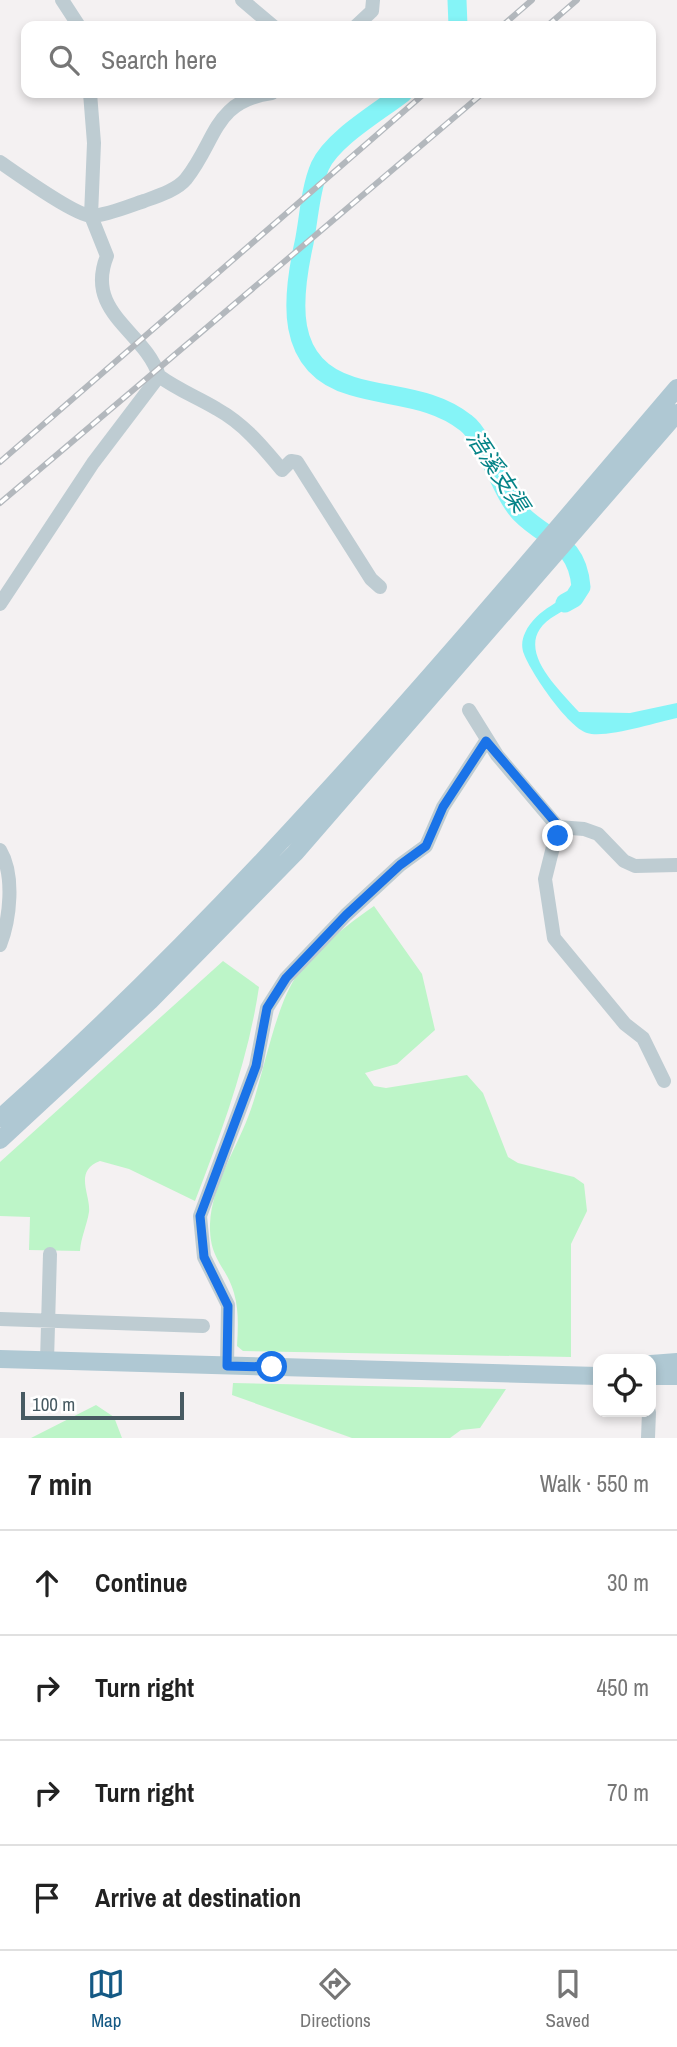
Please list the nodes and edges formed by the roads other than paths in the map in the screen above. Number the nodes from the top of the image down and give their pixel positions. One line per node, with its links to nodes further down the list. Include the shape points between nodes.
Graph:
1 (62, 0): 4 (street)
2 (242, 0): 5 (street)
3 (373, 0): 6 (street, via 372,11)
4 (76, 21)
5 (267, 21)
6 (361, 21)
7 (90, 98): 10 (street)
8 (248, 98): 10 (street, via 215,125 204,154 184,182 161,195)
9 (0, 162): 10 (street, via 74,210)
10 (91, 216): 11 (street, via 107,256 101,269 105,302)
11 (159, 376): 16 (street, via 253,435 282,470 291,461 297,463); 17 (street, via 93,463)
12 (677, 388): 14 (main road)
13 (677, 413): 14 (main road)
14 (579, 515): 15 (main road)
15 (537, 563): 25 (main road, via 251,876 139,989); 26 (main road, via 335,809 132,1018)
16 (380, 587)
17 (0, 604)
18 (469, 710): 19 (street)
19 (486, 741): 20 (street); 35 (street, via 443,807 426,846 346,915 286,978 267,1008 256,1066 200,1216 204,1257 228,1306)
20 (558, 827): 22 (street, via 598,834 635,866); 24 (street, via 545,879 554,938 625,1024 643,1038)
21 (0, 850): 23 (street, via 9,881)
22 (677, 865)
23 (0, 946)
24 (664, 1081)
25 (0, 1118)
26 (0, 1140)
27 (50, 1254): 29 (street)
28 (0, 1320): 29 (street)
29 (48, 1321): 30 (street); 32 (street)
30 (203, 1326)
31 (0, 1359): 32 (main road)
32 (47, 1361): 35 (main road)
33 (677, 1362): 34 (main road)
34 (656, 1364)
35 (227, 1366): 37 (main road)
36 (593, 1366): 37 (main road)
37 (514, 1373): 38 (main road)
38 (593, 1376)
39 (656, 1376): 40 (main road)
40 (677, 1376)
41 (649, 1417): 42 (street)
42 (648, 1438)

